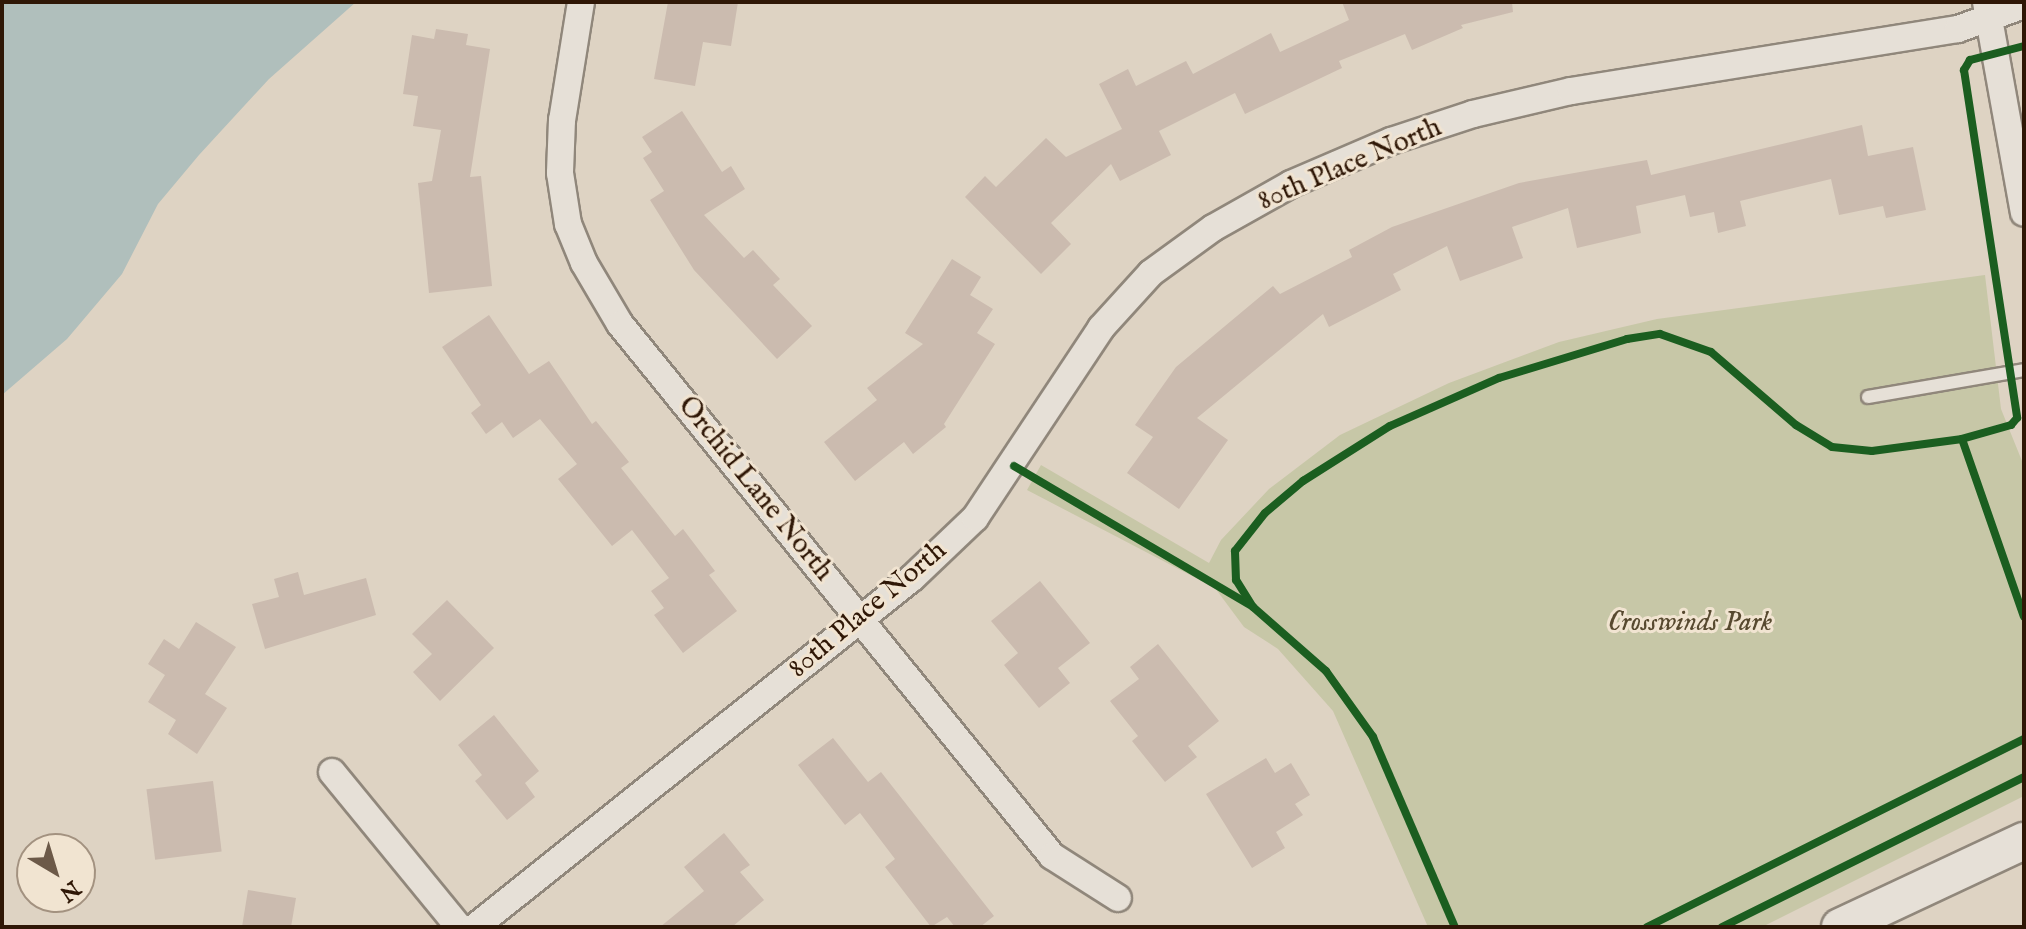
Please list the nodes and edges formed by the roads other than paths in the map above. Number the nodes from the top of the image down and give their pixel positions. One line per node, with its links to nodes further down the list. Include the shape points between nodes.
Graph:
1 (581, 2): 7 (street, Orchid Lane North, via 562,120 560,173 568,224 584,263 620,324)
2 (2024, 5): 3 (street, 80th Place North)
3 (1987, 10): 4 (street); 7 (street, 80th Place North, via 1958,29 1571,91 1473,114 1391,141 1291,184 1213,228 1151,273 1101,328 975,518)
4 (2024, 213)
5 (2024, 370): 6 (lane)
6 (1868, 397)
7 (860, 619): 10 (street, Orchid Lane North, via 1052,856); 12 (street, 80th Place North)
8 (332, 772): 11 (street)
9 (2024, 841): 13 (main road)
10 (1118, 898)
11 (459, 927)
12 (475, 927)
13 (1840, 927)

